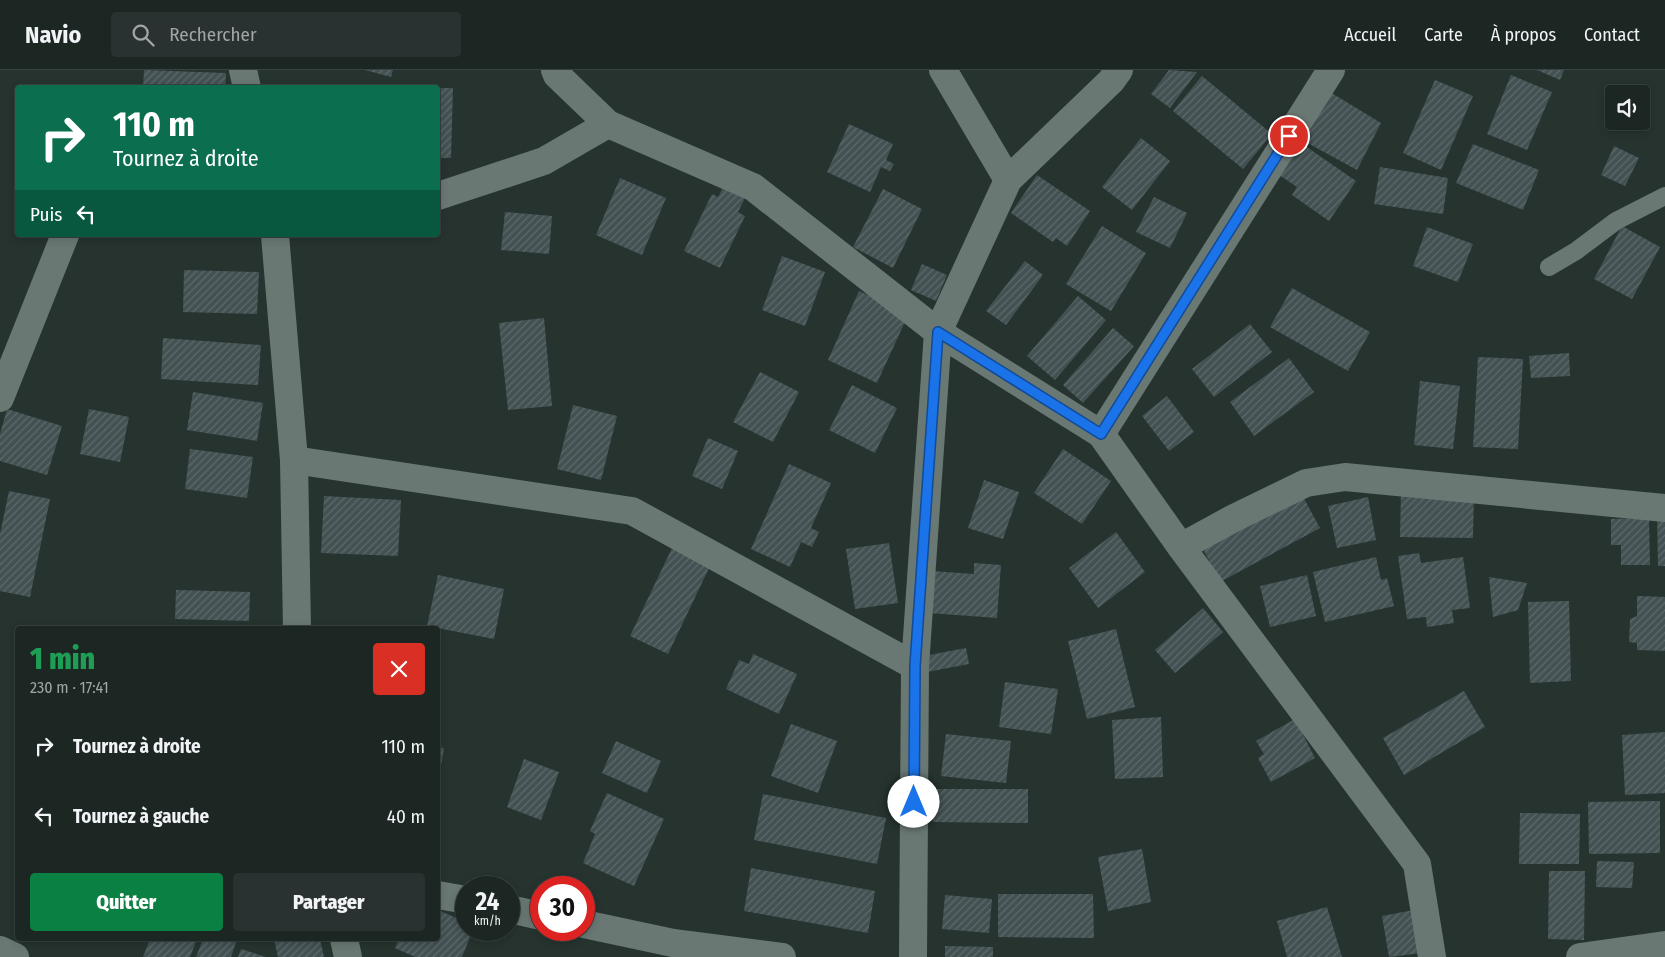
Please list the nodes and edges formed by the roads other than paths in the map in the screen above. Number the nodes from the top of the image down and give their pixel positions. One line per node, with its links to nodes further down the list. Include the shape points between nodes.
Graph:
1 (243, 70): 6 (street)
2 (555, 70): 7 (street)
3 (943, 70): 8 (street)
4 (1119, 70): 8 (street)
5 (1331, 70): 16 (street)
6 (246, 85)
7 (608, 124): 9 (street, via 544,161); 14 (street, via 753,187)
8 (1008, 180): 14 (street)
9 (440, 195)
10 (1665, 196): 13 (lane, via 1616,221)
11 (64, 237): 15 (street)
12 (274, 237): 17 (street)
13 (1549, 267)
14 (938, 332): 16 (street); 21 (street)
15 (0, 398)
16 (1101, 434): 19 (street)
17 (294, 460): 20 (street); 21 (street, via 632,511)
18 (1665, 508): 19 (street, via 1345,477 1306,483)
19 (1181, 548): 32 (street, via 1417,864)
20 (296, 626)
21 (915, 666): 31 (street)
22 (440, 895): 23 (street)
23 (455, 898)
24 (595, 926): 30 (street, via 673,942)
25 (344, 941): 29 (street)
26 (1665, 945): 33 (street)
27 (0, 950): 28 (street)
28 (15, 957)
29 (348, 957)
30 (782, 957)
31 (913, 957)
32 (1432, 957)
33 (1580, 957)

